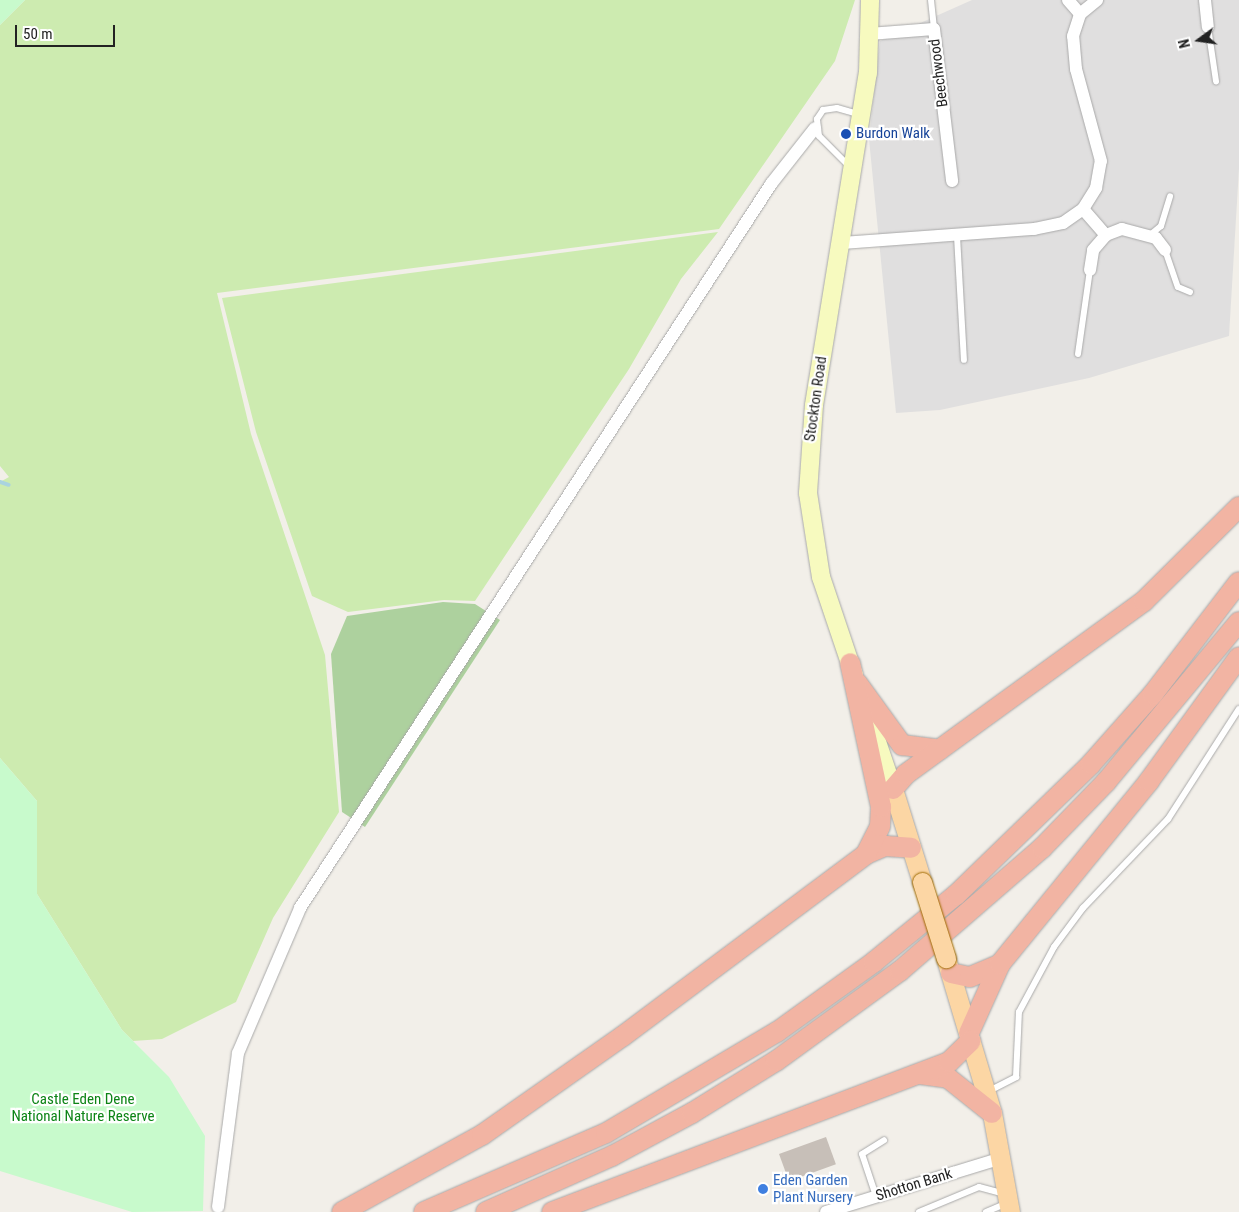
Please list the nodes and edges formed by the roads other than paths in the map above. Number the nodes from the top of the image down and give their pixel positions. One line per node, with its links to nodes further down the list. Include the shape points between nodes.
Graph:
1 (870, 0): 9 (main road, Stockton Road)
2 (931, 0): 8 (lane)
3 (1068, 0): 6 (street)
4 (1097, 0): 6 (street)
5 (1205, 0): 7 (street)
6 (1080, 14): 16 (street, via 1073,36 1076,69 1101,161 1096,188)
7 (1208, 27): 10 (lane)
8 (934, 29): 9 (street, Beechwood); 14 (street, Beechwood)
9 (870, 34): 11 (main road, Stockton Road)
10 (1216, 80)
11 (862, 115): 12 (lane, via 837,108 823,110); 13 (main road, Stockton Road)
12 (816, 128): 13 (lane); 47 (street, via 771,184 300,908 238,1052)
13 (854, 170): 20 (main road, Stockton Road)
14 (952, 181)
15 (1170, 196): 19 (lane, via 1161,226)
16 (1083, 209): 17 (street); 18 (street, via 1063,223)
17 (1106, 235): 19 (street, via 1122,229); 22 (street, via 1093,250)
18 (957, 236): 20 (street); 25 (lane)
19 (1150, 236): 21 (street)
20 (842, 243): 30 (main road, Stockton Road, via 814,404 808,493 821,577)
21 (1165, 250): 23 (lane, via 1178,287)
22 (1090, 270): 24 (lane)
23 (1190, 292)
24 (1078, 354)
25 (964, 360)
26 (1239, 507): 33 (highway, via 1144,601)
27 (1239, 582): 49 (highway, via 1153,694 1091,764 956,895 874,962 777,1032 639,1115)
28 (1239, 622): 50 (highway, via 1106,782 1042,848 900,971 776,1060 692,1113 612,1156)
29 (1239, 657): 37 (highway, via 1149,781)
30 (850, 663): 31 (main road, Stockton Road); 36 (highway, via 881,807 880,826)
31 (857, 683): 33 (highway, via 902,745); 34 (main road, Stockton Road)
32 (1239, 709): 41 (lane, via 1168,819 1084,908 1054,948 1019,1012 1016,1077)
33 (940, 750): 34 (highway)
34 (893, 789): 35 (main road)
35 (911, 848): 36 (highway, via 885,846); 38 (main road, bridge)
36 (866, 854): 48 (highway, via 623,1036 482,1135)
37 (1000, 964): 38 (highway, via 970,977); 39 (highway)
38 (949, 966): 39 (main road)
39 (970, 1037): 40 (highway, via 949,1062); 41 (main road)
40 (919, 1074): 42 (highway, via 948,1078); 51 (highway)
41 (986, 1092): 42 (main road)
42 (992, 1114): 44 (main road)
43 (884, 1140): 45 (lane, via 862,1154)
44 (1002, 1158): 45 (street, Shotton Bank); 46 (main road)
45 (876, 1196): 52 (street, Shotton Bank)
46 (1009, 1203): 53 (lane, via 979,1187); 54 (lane)
47 (218, 1207)
48 (342, 1212)
49 (424, 1212)
50 (486, 1212)
51 (552, 1212)
52 (826, 1212)
53 (919, 1212)
54 (986, 1212)

